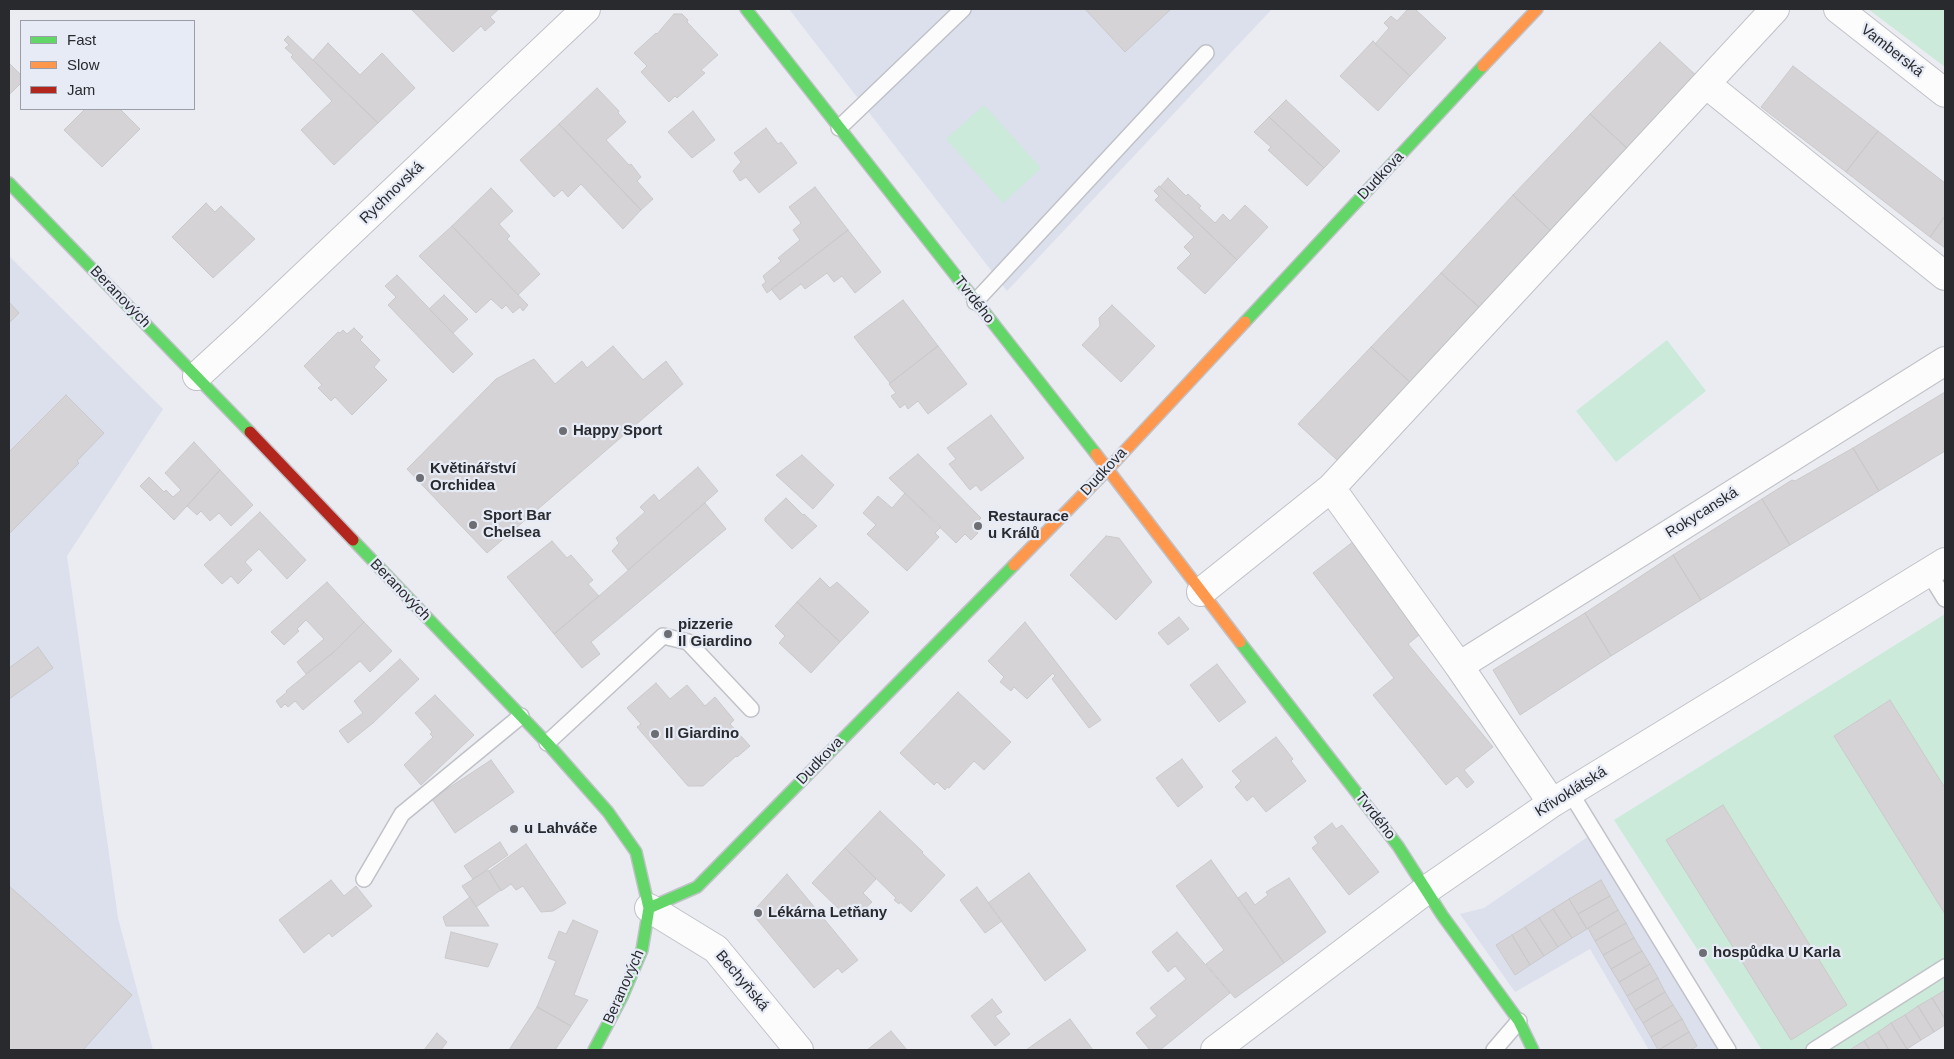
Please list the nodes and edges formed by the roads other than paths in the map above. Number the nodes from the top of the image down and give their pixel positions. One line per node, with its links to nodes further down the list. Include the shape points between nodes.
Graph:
1 (586, 9): 15 (street, Rychnovská)
2 (746, 9): 10 (street, Tvrdého)
3 (963, 9): 10 (lane)
4 (1536, 9): 16 (street, Dudkova)
5 (1775, 9): 8 (street)
6 (1838, 9): 9 (street, Vamberská)
7 (1206, 53): 13 (lane)
8 (1706, 84): 12 (street); 17 (street)
9 (1945, 93)
10 (839, 128): 13 (street, Tvrdého)
11 (9, 183): 15 (street, Beranových)
12 (1945, 276)
13 (975, 302): 16 (street, Tvrdého)
14 (1945, 361): 21 (street, Rokycanská)
15 (197, 376): 23 (street, Beranových)
16 (1108, 469): 19 (street, Tvrdého); 28 (street, Dudkova, via 697,887)
17 (1331, 488): 19 (street); 21 (street)
18 (1937, 567): 20 (lane); 25 (street, Křivoklátská)
19 (1201, 592): 27 (street, Tvrdého, via 1398,846)
20 (1945, 599)
21 (1459, 666): 25 (street)
22 (751, 709): 24 (lane, via 688,642 663,636)
23 (521, 716): 24 (street, Beranových); 26 (lane, via 402,814)
24 (547, 743): 28 (street, Beranových, via 608,812 636,852)
25 (1561, 798): 27 (street, Křivoklátská); 36 (lane)
26 (364, 879)
27 (1426, 890): 30 (street, Tvrdého); 33 (street, Křivoklátská)
28 (649, 908): 31 (street, Beranových, via 642,950 622,998); 32 (street, Bechyňská, via 716,949)
29 (1945, 967): 37 (lane)
30 (1518, 1021): 34 (lane); 35 (street, Tvrdého)
31 (594, 1050)
32 (799, 1050)
33 (1215, 1050)
34 (1494, 1050)
35 (1534, 1050)
36 (1728, 1050)
37 (1814, 1050)

